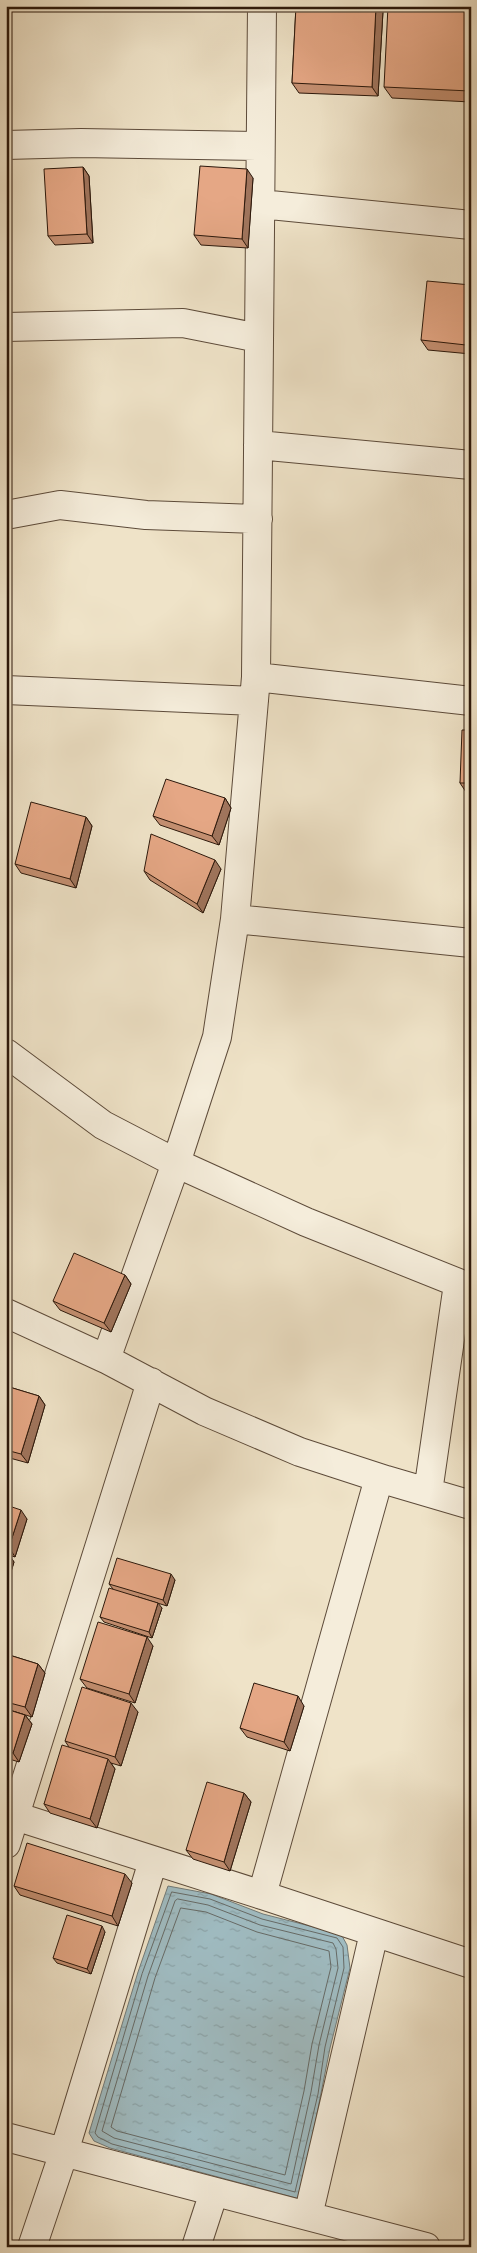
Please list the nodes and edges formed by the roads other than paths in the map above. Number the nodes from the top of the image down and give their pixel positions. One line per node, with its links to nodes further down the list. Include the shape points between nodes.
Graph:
1 (262, 6): 3 (street)
2 (6, 145): 3 (street)
3 (260, 146): 4 (street)
4 (260, 204): 5 (street); 7 (street)
5 (471, 225)
6 (6, 327): 7 (street, via 183,323)
7 (259, 338): 8 (street)
8 (258, 444): 9 (street); 11 (street)
9 (471, 465)
10 (6, 515): 11 (street, via 60,505 146,515)
11 (258, 519): 12 (street)
12 (255, 689): 13 (street); 14 (street); 15 (street)
13 (6, 690)
14 (471, 701)
15 (235, 919): 16 (street); 18 (street, via 217,1037)
16 (471, 943)
17 (6, 1053): 18 (street, via 103,1125)
18 (176, 1163): 19 (street, via 306,1222); 21 (street)
19 (465, 1286): 24 (street)
20 (7, 1314): 21 (street)
21 (106, 1359): 22 (street)
22 (151, 1382): 23 (street, via 204,1411 300,1452); 26 (street)
23 (379, 1478): 24 (street); 29 (street)
24 (428, 1492): 25 (street)
25 (471, 1505)
26 (15, 1816): 27 (street); 28 (street)
27 (6, 1844)
28 (153, 1861): 29 (street); 33 (street)
29 (262, 1894): 30 (street)
30 (374, 1933): 31 (street); 35 (street)
31 (471, 1964)
32 (6, 2137): 33 (street)
33 (64, 2152): 34 (street); 37 (street)
34 (214, 2192): 35 (street); 38 (street)
35 (308, 2216): 36 (street)
36 (334, 2235): 39 (street)
37 (32, 2247)
38 (196, 2247)
39 (426, 2247)

